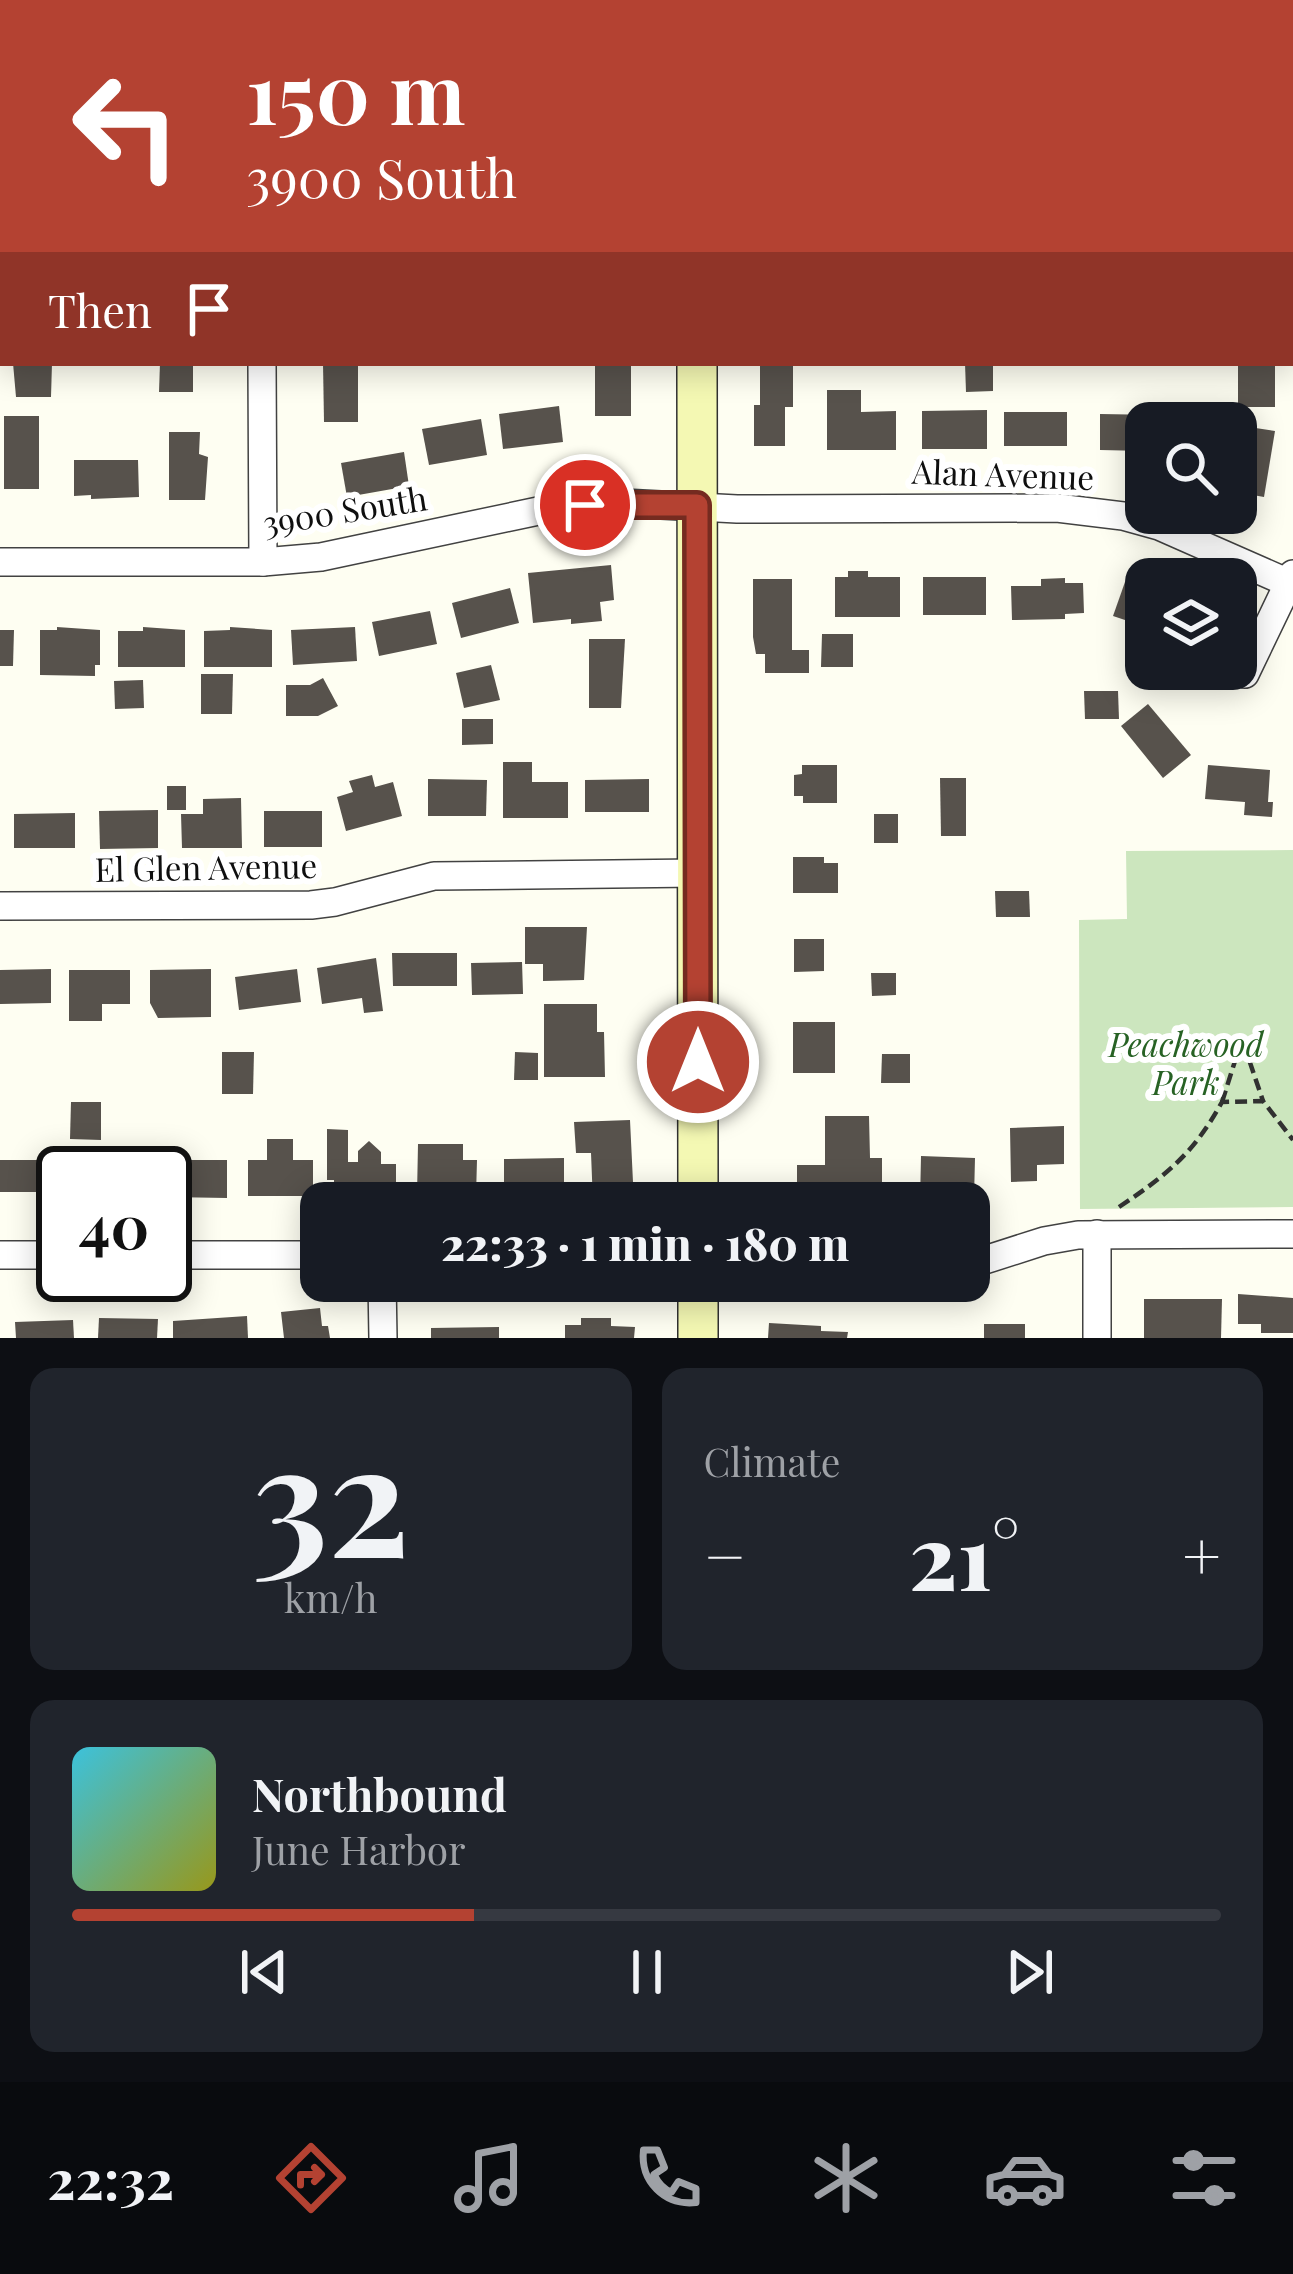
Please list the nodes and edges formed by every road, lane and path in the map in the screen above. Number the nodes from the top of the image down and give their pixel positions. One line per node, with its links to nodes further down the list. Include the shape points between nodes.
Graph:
1 (262, 366): 5 (street)
2 (697, 366): 3 (street)
3 (697, 505): 5 (street, 3900 South, via 543,510); 6 (street, Alan Avenue, via 1090,511 1176,532); 8 (street)
4 (0, 562): 5 (street, 3900 South)
5 (263, 562)
6 (1291, 581): 7 (street)
7 (1257, 650)
8 (698, 873): 9 (street, El Glen Avenue, via 434,876 310,905); 13 (street)
9 (0, 907)
10 (1263, 1101): 11 (path); 11 (path, via 1242,1039); 12 (path)
11 (1222, 1102): 14 (path, via 1177,1166)
12 (1293, 1140)
13 (698, 1182)
14 (1105, 1223): 15 (street); 20 (street); 25 (street)
15 (1293, 1234)
16 (0, 1255): 17 (street)
17 (36, 1255)
18 (192, 1255): 19 (street)
19 (300, 1255)
20 (990, 1259)
21 (382, 1302): 23 (street)
22 (698, 1302): 24 (street)
23 (383, 1338)
24 (698, 1338)
25 (1097, 1338)

